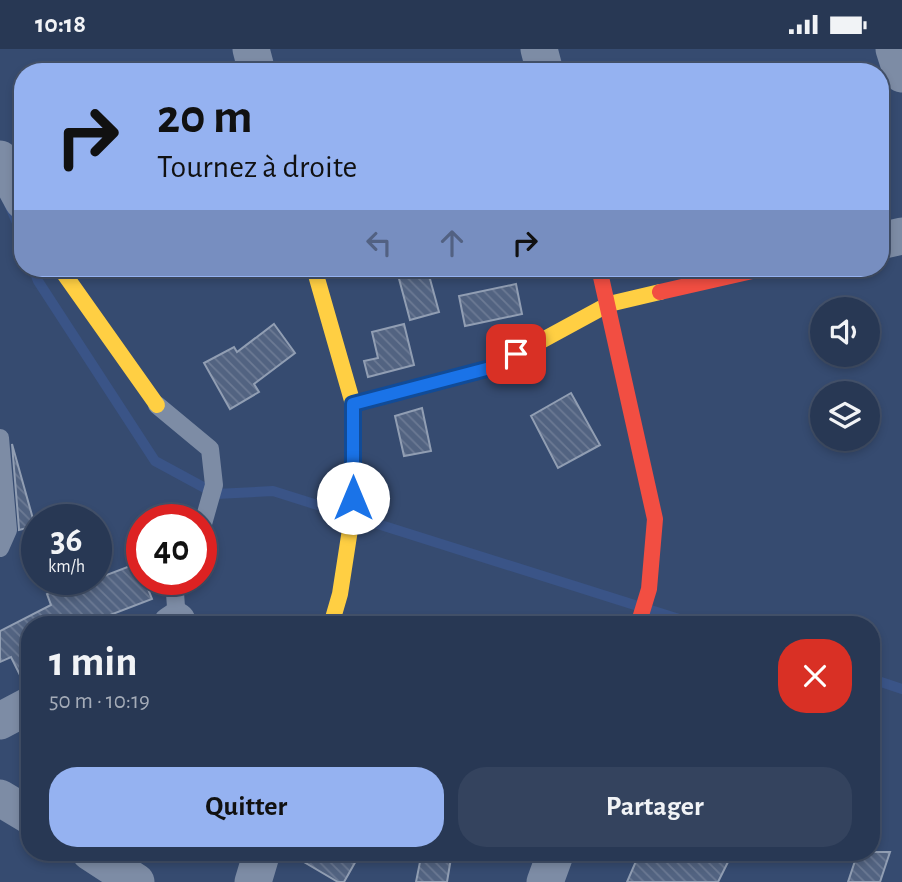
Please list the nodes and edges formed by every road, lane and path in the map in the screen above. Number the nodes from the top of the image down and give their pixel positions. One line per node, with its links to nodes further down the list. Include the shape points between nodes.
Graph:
1 (894, 49): 2 (street)
2 (902, 75)
3 (2, 166): 4 (street)
4 (14, 186)
5 (66, 277): 11 (street)
6 (317, 277): 10 (street)
7 (602, 277): 9 (street)
8 (726, 277): 9 (street)
9 (609, 304): 10 (street, via 494,367); 18 (street, via 655,519 649,589)
10 (353, 404): 17 (street, via 351,523)
11 (157, 405): 13 (lane, via 210,449)
12 (0, 438): 14 (lane, via 8,530)
13 (209, 504)
14 (0, 548)
15 (174, 595): 16 (lane)
16 (174, 616)
17 (334, 616)
18 (641, 616)
19 (21, 710): 20 (street)
20 (0, 721)
21 (0, 798): 22 (street)
22 (21, 811)
23 (259, 861): 25 (street)
24 (553, 861): 26 (street)
25 (253, 882)
26 (545, 882)

